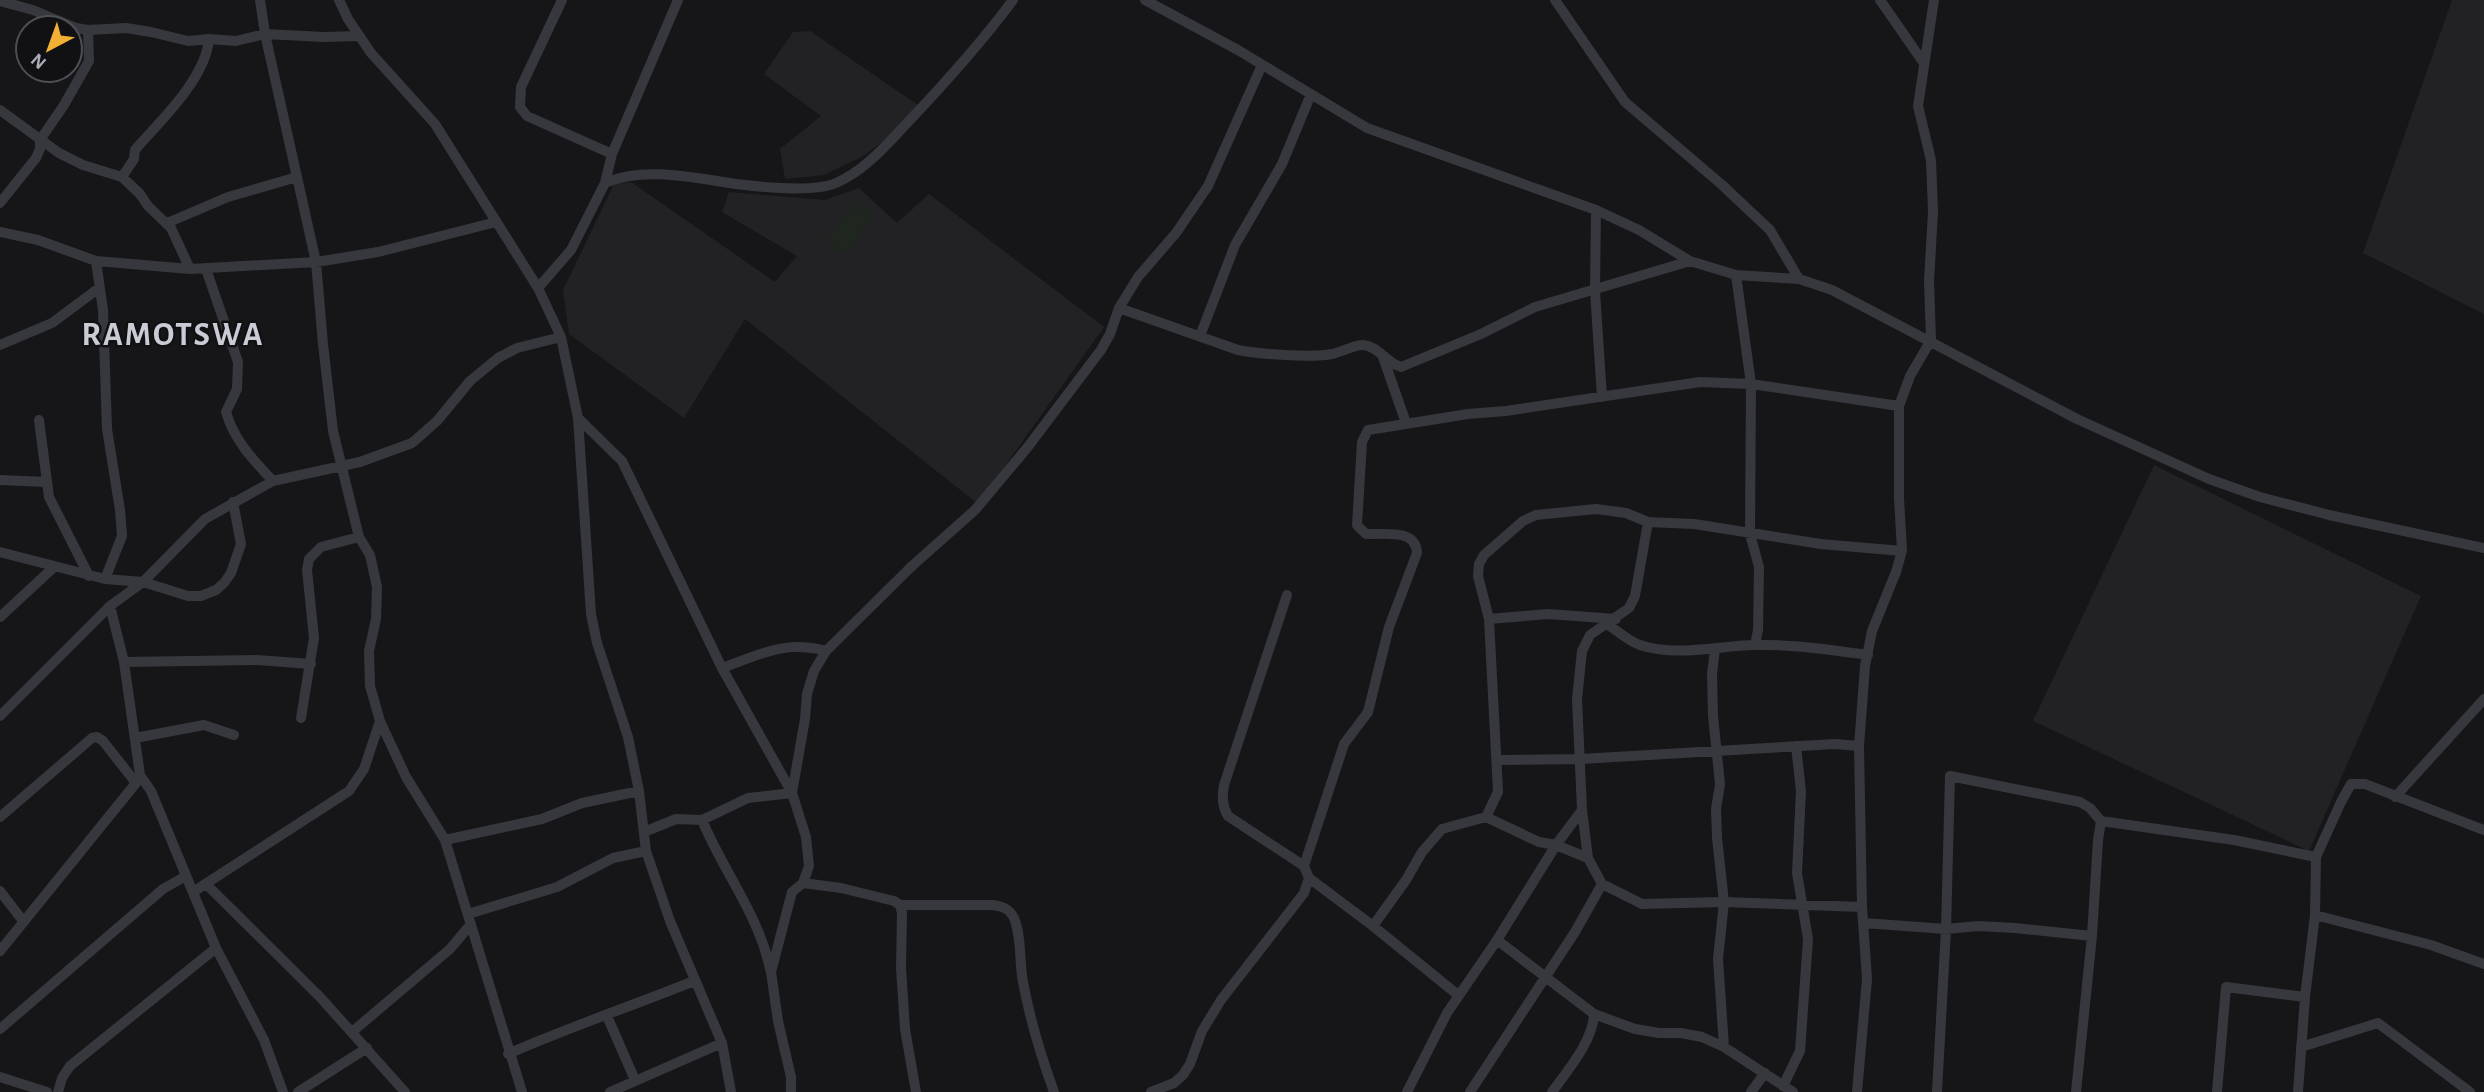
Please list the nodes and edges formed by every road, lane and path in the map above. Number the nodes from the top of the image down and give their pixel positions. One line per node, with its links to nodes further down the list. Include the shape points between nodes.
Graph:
1 (260, 0): 12 (street)
2 (339, 0): 13 (street)
3 (562, 0): 20 (street, via 521,87 520,107 527,116)
4 (678, 0): 20 (street)
5 (1013, 0): 23 (street, via 889,142 834,184 766,188 637,174)
6 (1144, 0): 16 (street)
7 (1555, 0): 35 (street, via 1625,102 1770,230)
8 (1880, 0): 15 (street)
9 (1934, 0): 15 (street)
10 (0, 1): 11 (street)
11 (88, 30): 14 (street, via 126,28 188,41); 19 (street, via 89,61)
12 (265, 34): 13 (street); 14 (street, via 236,41); 22 (street)
13 (358, 36): 26 (street, via 435,124)
14 (209, 39): 21 (street, via 194,78 135,150)
15 (1923, 62): 42 (street, via 1917,106 1931,160)
16 (1262, 65): 17 (street); 39 (street, via 1208,186)
17 (1311, 94): 25 (street, via 1367,128); 40 (street, via 1282,164 1235,244)
18 (0, 110): 19 (street)
19 (40, 140): 21 (street, via 83,165); 24 (street, via 36,158)
20 (612, 154): 23 (street)
21 (122, 177): 27 (street)
22 (297, 177): 27 (street, via 228,197); 31 (street)
23 (605, 183): 37 (street, via 571,250)
24 (0, 203)
25 (1596, 210): 30 (street); 38 (street)
26 (496, 222): 31 (street, via 378,252); 37 (street)
27 (167, 223): 32 (street)
28 (0, 232): 29 (street)
29 (96, 261): 32 (street); 36 (street)
30 (1690, 261): 34 (street); 38 (street)
31 (316, 262): 33 (street); 51 (street)
32 (190, 269): 33 (street)
33 (206, 269): 53 (street, via 238,362 237,389 226,412 248,454)
34 (1736, 275): 35 (street); 45 (street)
35 (1799, 279): 42 (street, via 1832,290)
36 (99, 288): 43 (street, via 52,323); 64 (street, via 107,429 122,536)
37 (538, 288): 41 (street)
38 (1595, 290): 44 (street, via 1535,307 1406,366); 46 (street)
39 (1119, 308): 40 (street); 73 (street, via 1101,350 975,510)
40 (1200, 336): 44 (street, via 1254,353 1329,354 1361,345)
41 (561, 337): 48 (street); 51 (street, via 498,358 412,443)
42 (1931, 340): 47 (street); 59 (street, via 2077,419 2209,479 2329,515)
43 (0, 345)
44 (1383, 357): 50 (street)
45 (1751, 384): 46 (street, via 1700,382); 47 (street); 57 (street)
46 (1602, 397): 50 (street)
47 (1899, 406): 60 (street)
48 (578, 418): 77 (street, via 622,461); 90 (street, via 591,614 628,737)
49 (39, 420): 54 (street)
50 (1406, 423): 105 (street, via 1373,428 1365,434 1357,525 1366,534 1406,535 1418,553 1389,627 1368,712 1344,744)
51 (341, 467): 53 (street); 58 (street)
52 (0, 480): 54 (street)
53 (272, 481): 55 (street)
54 (47, 482): 63 (street, via 52,505)
55 (233, 502): 65 (street, via 205,519); 65 (street, via 241,544 224,583 201,596 188,596)
56 (1648, 522): 57 (street); 69 (street, via 1596,509 1536,515 1523,521 1479,564); 70 (street, via 1635,596)
57 (1750, 534): 60 (street); 71 (street, via 1759,567)
58 (359, 537): 76 (street, via 321,547 309,559); 81 (street, via 370,555 377,587 369,651 370,686)
59 (2484, 548)
60 (1902, 551): 74 (street, via 1872,631)
61 (0, 552): 62 (street)
62 (54, 567): 63 (street); 68 (street)
63 (89, 576): 64 (street)
64 (104, 579): 65 (street)
65 (143, 582): 67 (street)
66 (1287, 595): 105 (street, via 1222,798 1228,816)
67 (110, 606): 75 (street); 79 (street)
68 (0, 617)
69 (1489, 619): 70 (street, via 1548,614); 88 (street)
70 (1612, 622): 72 (street, via 1636,644 1651,648); 87 (street, via 1590,635 1582,651 1577,699)
71 (1755, 645): 72 (street); 74 (street)
72 (1715, 649): 86 (street, via 1713,716)
73 (827, 652): 77 (street, via 808,646 781,647); 91 (street, via 814,671 807,694)
74 (1868, 655): 85 (street)
75 (124, 662): 76 (street); 83 (street)
76 (311, 664): 80 (street)
77 (722, 668): 91 (street)
78 (2484, 699): 92 (street)
79 (0, 716)
80 (300, 718)
81 (380, 721): 100 (street, via 406,777); 109 (street, via 364,769 349,791)
82 (234, 735): 83 (street, via 204,725)
83 (135, 738): 89 (street)
84 (1796, 746): 85 (street); 86 (street); 114 (street, via 1801,791 1797,873)
85 (1859, 746): 116 (street)
86 (1718, 750): 87 (street); 113 (street, via 1717,838)
87 (1581, 759): 88 (street); 93 (street)
88 (1497, 760): 95 (street, via 1498,792)
89 (138, 779): 94 (street, via 103,741 92,738); 106 (street, via 152,791); 119 (street)
90 (639, 791): 99 (street); 100 (street)
91 (792, 793): 96 (street, via 748,798); 108 (street, via 806,837 809,866)
92 (2395, 797): 98 (street); 103 (street, via 2365,784 2351,784)
93 (1582, 810): 101 (street); 104 (street)
94 (0, 817)
95 (1486, 817): 101 (street, via 1539,842); 121 (street, via 1443,829 1422,852)
96 (702, 820): 99 (street, via 676,819); 128 (street, via 756,925)
97 (2101, 821): 103 (street); 122 (street, via 2080,803 1950,776); 123 (street)
98 (2484, 830)
99 (644, 832): 102 (street)
100 (445, 840): 118 (street)
101 (1556, 845): 104 (street); 124 (street)
102 (646, 851): 118 (street, via 613,859 557,887); 130 (street)
103 (2316, 857): 117 (street)
104 (1588, 858): 110 (street)
105 (1304, 866): 107 (street)
106 (186, 876): 112 (street); 135 (street, via 163,890)
107 (1309, 878): 121 (street); 157 (street, via 1304,893 1221,1000 1183,1075)
108 (803, 883): 115 (street, via 841,888); 128 (street, via 792,892)
109 (206, 884): 112 (street); 136 (street)
110 (1602, 884): 113 (street, via 1642,904); 129 (street)
111 (0, 891): 119 (street)
112 (193, 892): 125 (street)
113 (1724, 902): 114 (street); 138 (street, via 1718,959)
114 (1801, 904): 116 (street); 145 (street, via 1808,939 1803,1024)
115 (900, 905): 155 (street, via 905,1028); 156 (street, via 992,905 1013,916 1031,1019)
116 (1862, 907): 120 (street)
117 (2315, 915): 127 (street); 132 (street)
118 (469, 919): 136 (street, via 450,948); 141 (street)
119 (23, 921): 126 (street)
120 (1864, 923): 122 (street); 162 (street, via 1867,979)
121 (1373, 926): 131 (street)
122 (1946, 929): 123 (street, via 1978,926); 163 (street)
123 (2092, 936): 164 (street)
124 (1497, 940): 129 (street); 131 (street)
125 (216, 948): 147 (street, via 70,1066); 148 (street, via 264,1040)
126 (0, 951)
127 (2484, 964)
128 (771, 972): 154 (street)
129 (1546, 977): 133 (street); 159 (street)
130 (694, 981): 134 (street); 137 (street)
131 (1458, 995): 158 (street)
132 (2305, 997): 139 (street); 165 (street, via 2226,986)
133 (1594, 1014): 138 (street, via 1635,1029 1691,1035); 160 (street, via 1586,1039)
134 (607, 1016): 141 (street); 144 (street)
135 (0, 1029)
136 (352, 1032): 140 (street)
137 (722, 1043): 144 (street); 153 (street)
138 (1724, 1047): 142 (street)
139 (2301, 1047): 166 (street); 167 (street, via 2378,1023)
140 (367, 1048): 149 (street); 150 (street)
141 (508, 1054): 151 (street)
142 (1765, 1073): 145 (street); 161 (street)
143 (0, 1077): 146 (street)
144 (635, 1080): 152 (street)
145 (1788, 1089)
146 (47, 1092)
147 (58, 1092)
148 (283, 1092)
149 (298, 1092)
150 (405, 1092)
151 (522, 1092)
152 (610, 1092)
153 (731, 1092)
154 (791, 1092)
155 (916, 1092)
156 (1054, 1092)
157 (1151, 1092)
158 (1407, 1092)
159 (1470, 1092)
160 (1552, 1092)
161 (1751, 1092)
162 (1857, 1092)
163 (1937, 1092)
164 (2076, 1092)
165 (2217, 1092)
166 (2298, 1092)
167 (2470, 1092)

